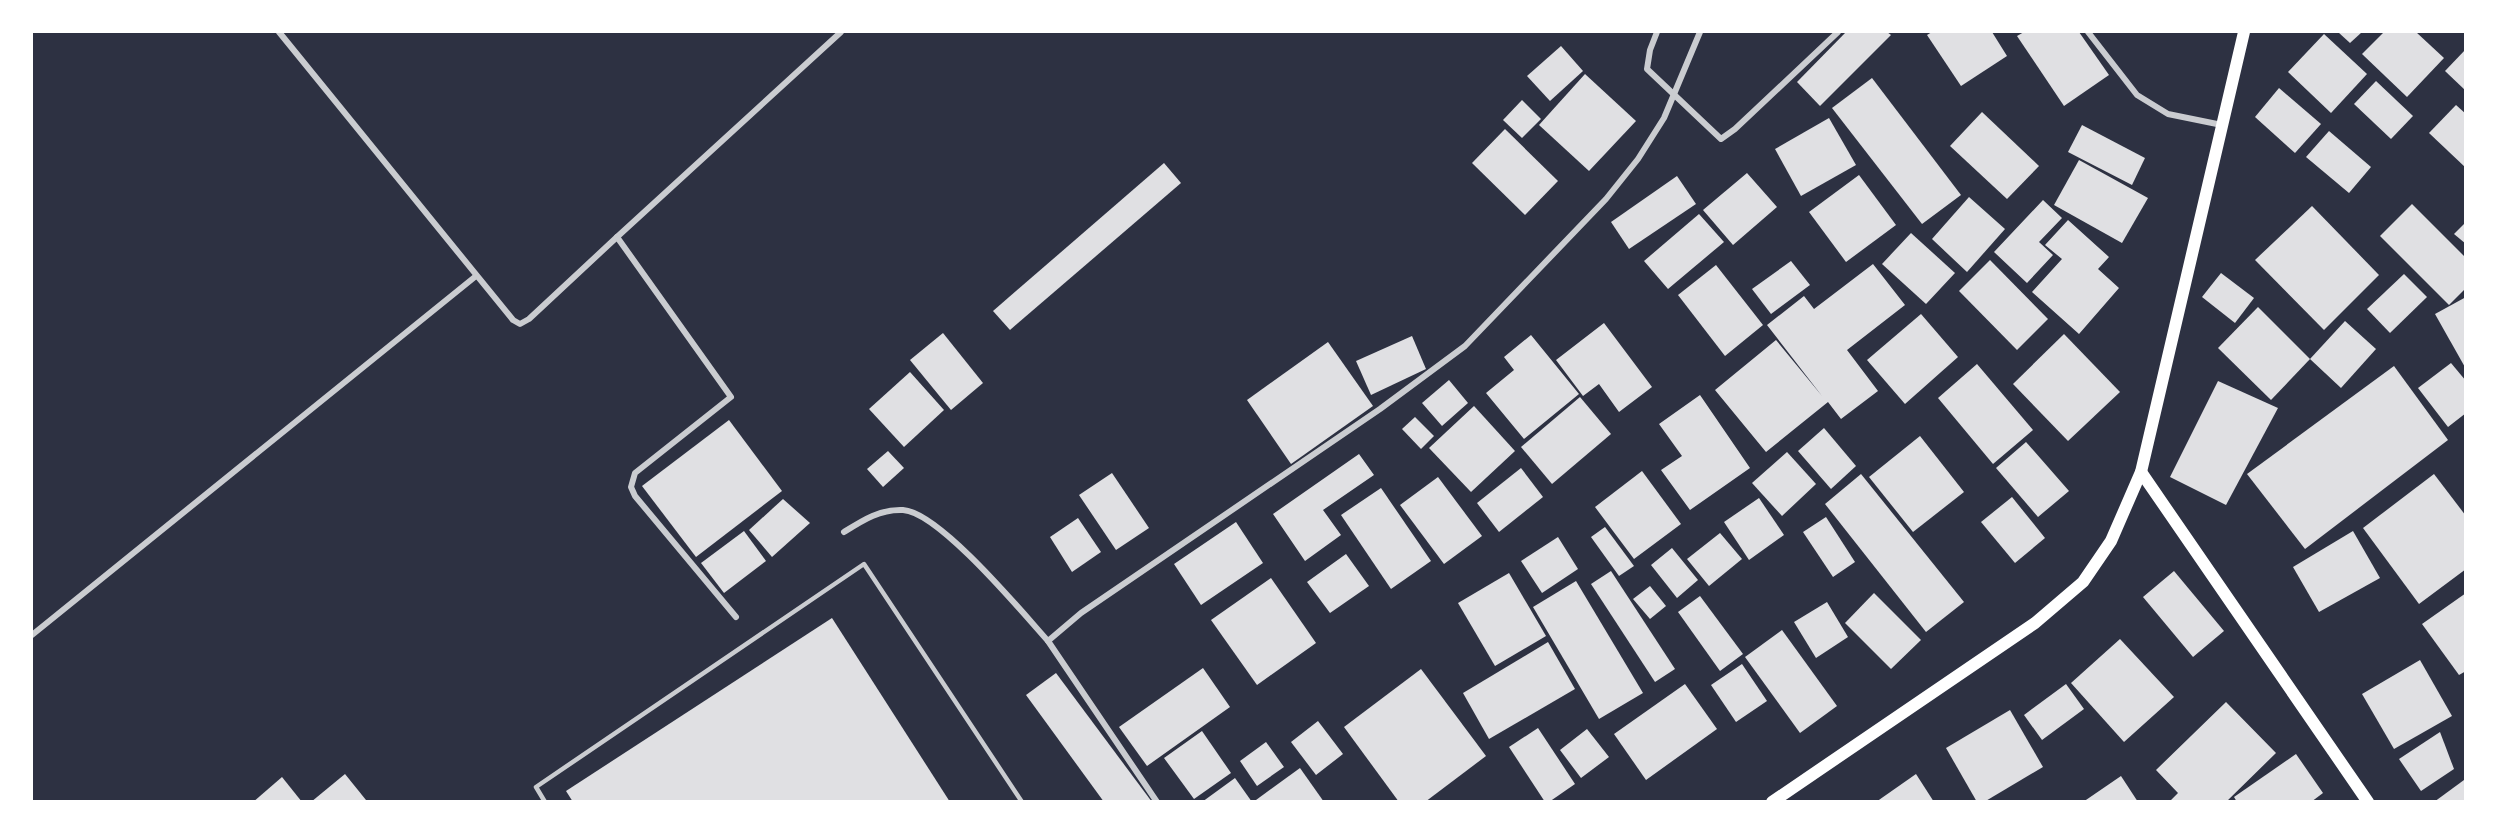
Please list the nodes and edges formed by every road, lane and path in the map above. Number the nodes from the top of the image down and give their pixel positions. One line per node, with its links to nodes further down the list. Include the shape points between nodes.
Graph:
1 (279, 32): 11 (street)
2 (841, 32): 10 (street)
3 (1657, 32): 8 (street, via 1647,69)
4 (1700, 32): 8 (street)
5 (1838, 32): 8 (street, via 1721,139)
6 (2088, 32): 9 (street, via 2138,95 2168,114)
7 (2244, 32): 9 (main road)
8 (1673, 95): 16 (street, via 1654,137 1624,178 1465,346 1380,409 1081,613)
9 (2222, 125): 12 (main road)
10 (617, 237): 11 (street, via 520,324); 14 (street, via 731,397 635,473 632,488)
11 (476, 276): 15 (street)
12 (2141, 471): 20 (main road, via 2111,541 2083,582 2036,623); 21 (main road)
13 (844, 532): 16 (street, via 872,515 887,512 905,510 924,516 988,574)
14 (736, 616)
15 (32, 635)
16 (1048, 641): 19 (street)
17 (545, 801): 18 (lane, via 536,787 864,564)
18 (1022, 801)
19 (1157, 801)
20 (1772, 801)
21 (2368, 801)

